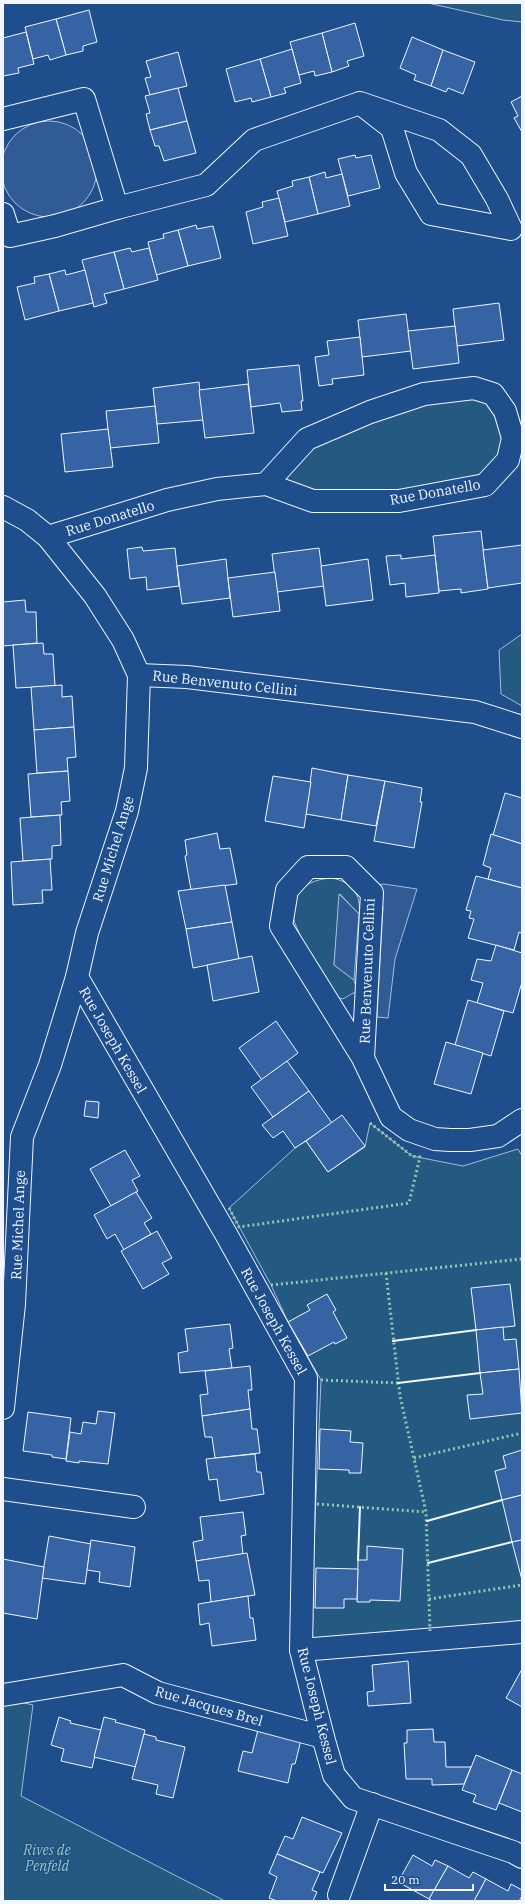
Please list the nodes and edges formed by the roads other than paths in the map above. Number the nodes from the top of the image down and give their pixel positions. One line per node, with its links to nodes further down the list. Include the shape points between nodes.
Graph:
1 (360, 103): 1 (street, via 439,130 471,155 511,229 431,214 406,173 392,128); 3 (street, via 254,140 206,186)
2 (3, 120): 3 (street, via 84,100)
3 (117, 208): 4 (street, via 10,236)
4 (3, 214)
5 (266, 484): 5 (street, Rue Donatello, via 313,501 400,501 485,485 508,460 513,438 506,411 493,394 474,388 424,394 370,412 307,438); 7 (street, Rue Donatello, via 217,489 167,500)
6 (3, 507): 7 (street, Rue Michel Ange, via 27,520)
7 (48, 537): 8 (street, Rue Michel Ange, via 95,596 124,640)
8 (140, 675): 9 (street, Rue Benvenuto Cellini, via 187,677 475,712); 10 (street, Rue Michel Ange, via 136,768 127,811 87,933)
9 (522, 726)
10 (76, 977): 13 (street, Rue Michel Ange, via 50,1065); 19 (street, Rue Joseph Kessel, via 226,1234 306,1378)
11 (363, 1058): 11 (street, Rue Benvenuto Cellini, via 281,926 287,890 308,867 346,867 372,893); 12 (street, Rue Benvenuto Cellini, via 391,1117 409,1130 435,1139 470,1140 498,1136)
12 (522, 1120)
13 (22, 1137): 14 (street, Rue Michel Ange); 15 (street, Rue Michel Ange, via 14,1304)
14 (3, 1158)
15 (3, 1408)
16 (3, 1489): 17 (street)
17 (134, 1507)
18 (522, 1632): 19 (street)
19 (301, 1650): 21 (street, Rue Joseph Kessel)
20 (3, 1695): 21 (street, Rue Jacques Brel, via 123,1675 158,1693)
21 (322, 1737): 22 (street, Rue Joseph Kessel, via 334,1775 354,1798)
22 (372, 1804): 23 (street, Rue Joseph Kessel); 24 (street)
23 (522, 1857)
24 (339, 1895)

